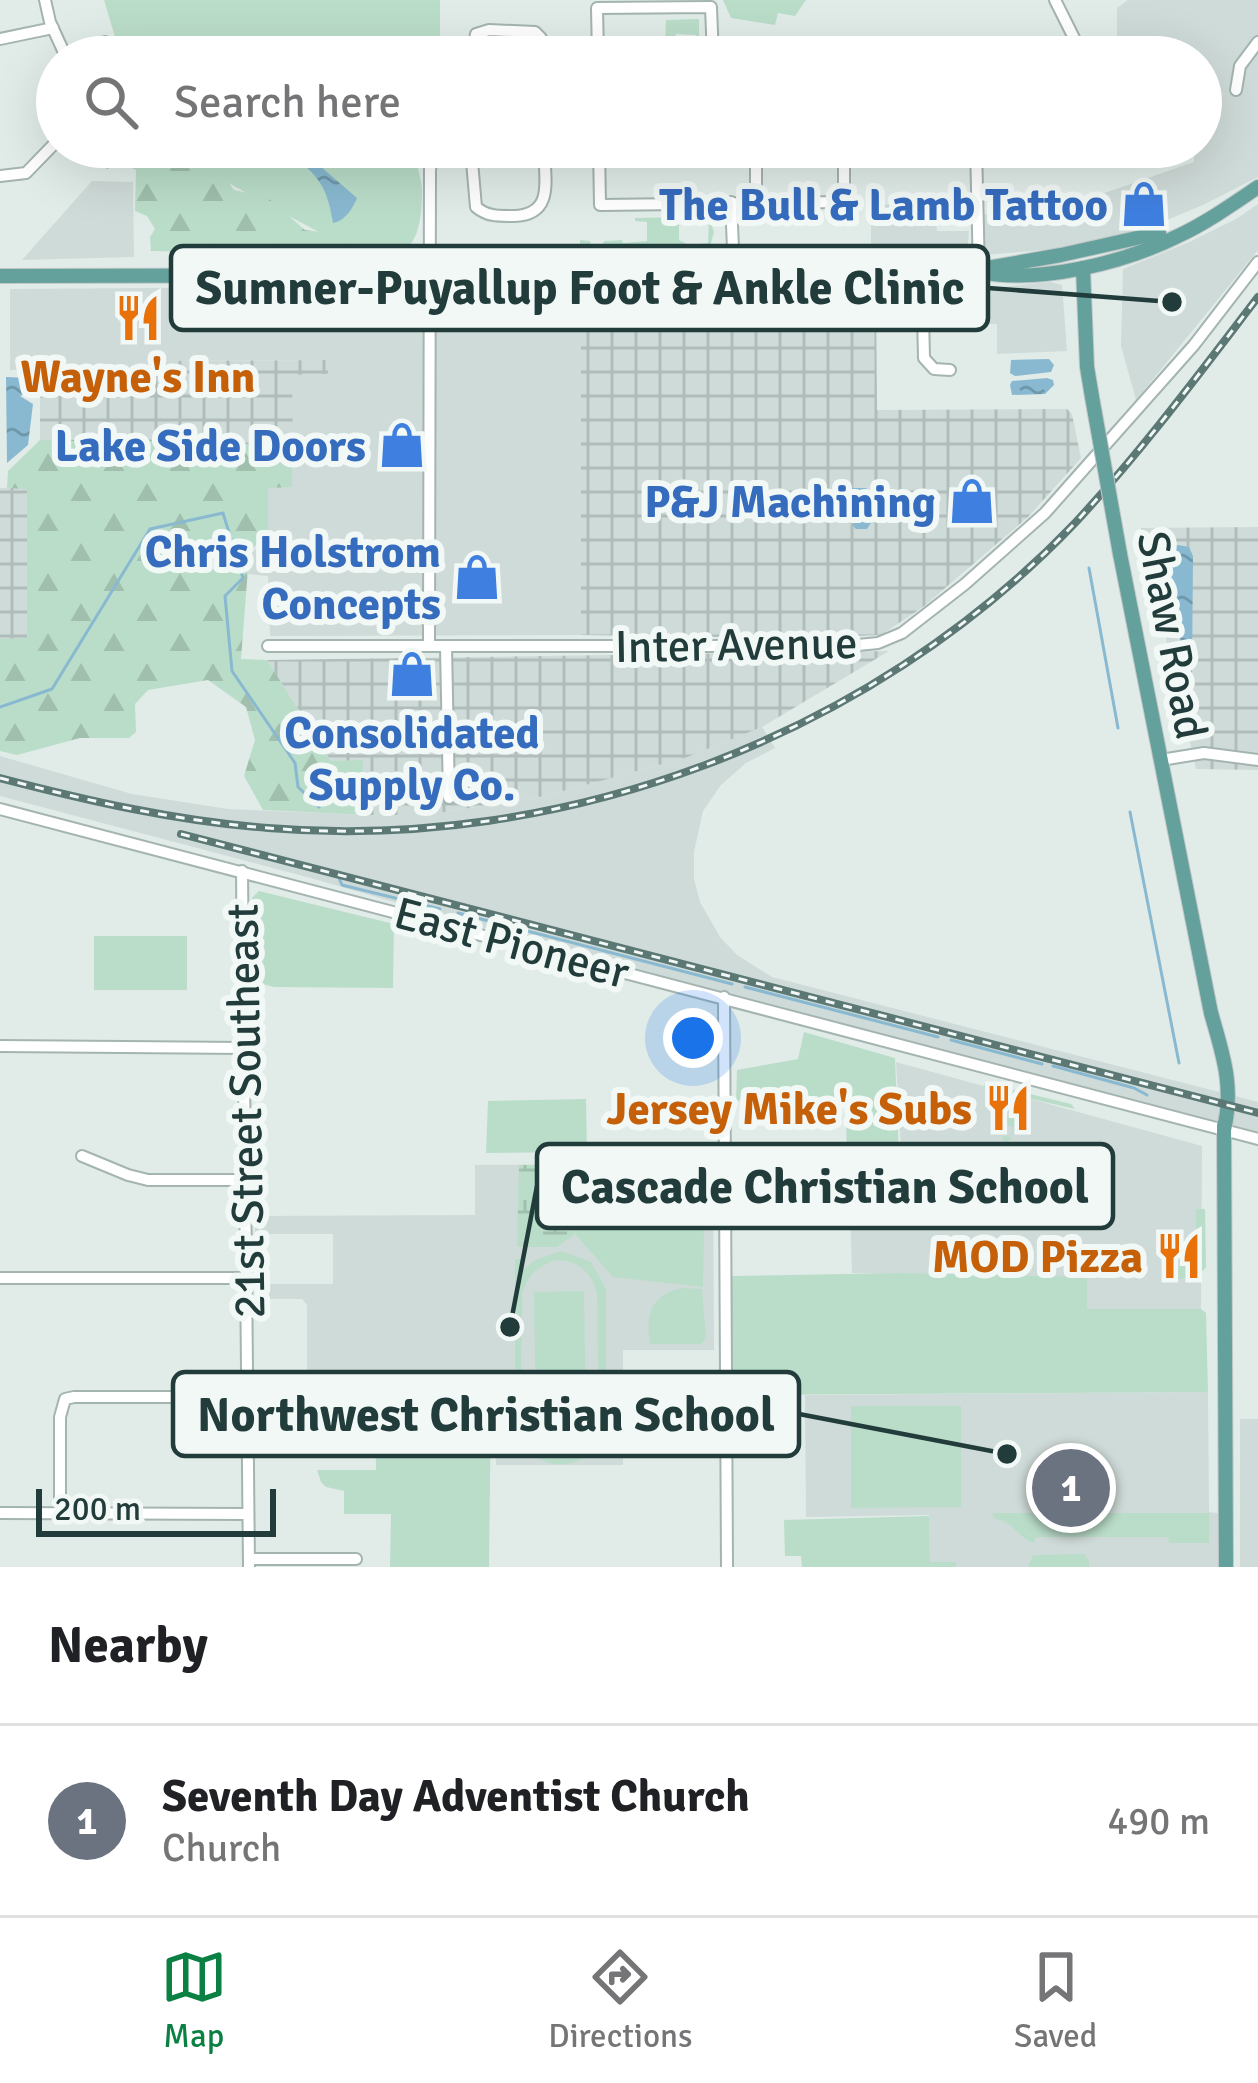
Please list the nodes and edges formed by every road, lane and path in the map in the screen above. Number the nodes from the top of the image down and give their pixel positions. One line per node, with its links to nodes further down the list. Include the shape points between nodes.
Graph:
1 (45, 0): 3 (street)
2 (1055, 0): 9 (street)
3 (52, 28): 4 (street); 10 (street)
4 (56, 36)
5 (476, 36): 6 (street)
6 (538, 36)
7 (598, 36): 8 (street, via 597,8 711,7)
8 (712, 36)
9 (1073, 36)
10 (0, 39)
11 (1258, 42): 12 (street, via 1240,66)
12 (1236, 90)
13 (36, 163): 21 (street, via 26,173)
14 (430, 168): 33 (street)
15 (473, 168): 16 (street, via 476,207 528,216 544,199)
16 (544, 168)
17 (599, 168): 23 (street, via 600,205)
18 (756, 168): 24 (street)
19 (844, 168): 24 (street, via 844,202)
20 (976, 168): 32 (street)
21 (0, 176)
22 (1258, 187): 25 (main road)
23 (730, 202): 24 (street); 30 (street)
24 (756, 202)
25 (1230, 206): 26 (main road); 29 (main road, via 1169,240)
26 (1160, 233): 28 (main road); 29 (main road, via 1091,256)
27 (1258, 262): 38 (street, Inter Avenue, via 1045,513 902,634 848,646)
28 (1014, 263): 29 (main road); 32 (main road)
29 (1084, 268): 32 (main road, via 1004,277); 39 (main road, Shaw Road, bridge, via 1087,368)
30 (734, 271): 31 (main road); 33 (main road)
31 (922, 271): 32 (main road); 35 (street, via 922,348 928,365)
32 (978, 271)
33 (428, 275): 34 (main road); 37 (street)
34 (0, 276)
35 (950, 370)
36 (268, 646): 37 (street, Inter Avenue)
37 (429, 646): 38 (street, Inter Avenue)
38 (446, 646): 41 (street)
39 (1161, 760): 40 (street, via 1204,753); 47 (main road, Shaw Road, via 1228,1080)
40 (1258, 760)
41 (449, 798)
42 (0, 808): 43 (street, East Pioneer)
43 (242, 871): 44 (street, East Pioneer); 46 (street, 21st Street Southeast)
44 (724, 997): 47 (street, East Pioneer); 59 (street)
45 (0, 1046): 46 (street)
46 (245, 1048): 50 (street, 21st Street Southeast)
47 (1224, 1130): 48 (street); 60 (main road, Shaw Road)
48 (1258, 1139)
49 (82, 1156): 50 (street, via 148,1180)
50 (247, 1180): 52 (street, 21st Street Southeast)
51 (0, 1278): 52 (street)
52 (247, 1278): 53 (street, 21st Street Southeast)
53 (248, 1397): 55 (street, via 65,1400); 56 (street, 21st Street Southeast)
54 (0, 1513): 55 (street)
55 (60, 1513): 56 (street)
56 (248, 1514): 58 (street, 21st Street Southeast)
57 (356, 1559): 58 (street)
58 (249, 1563)
59 (727, 1567)
60 (1226, 1567)

